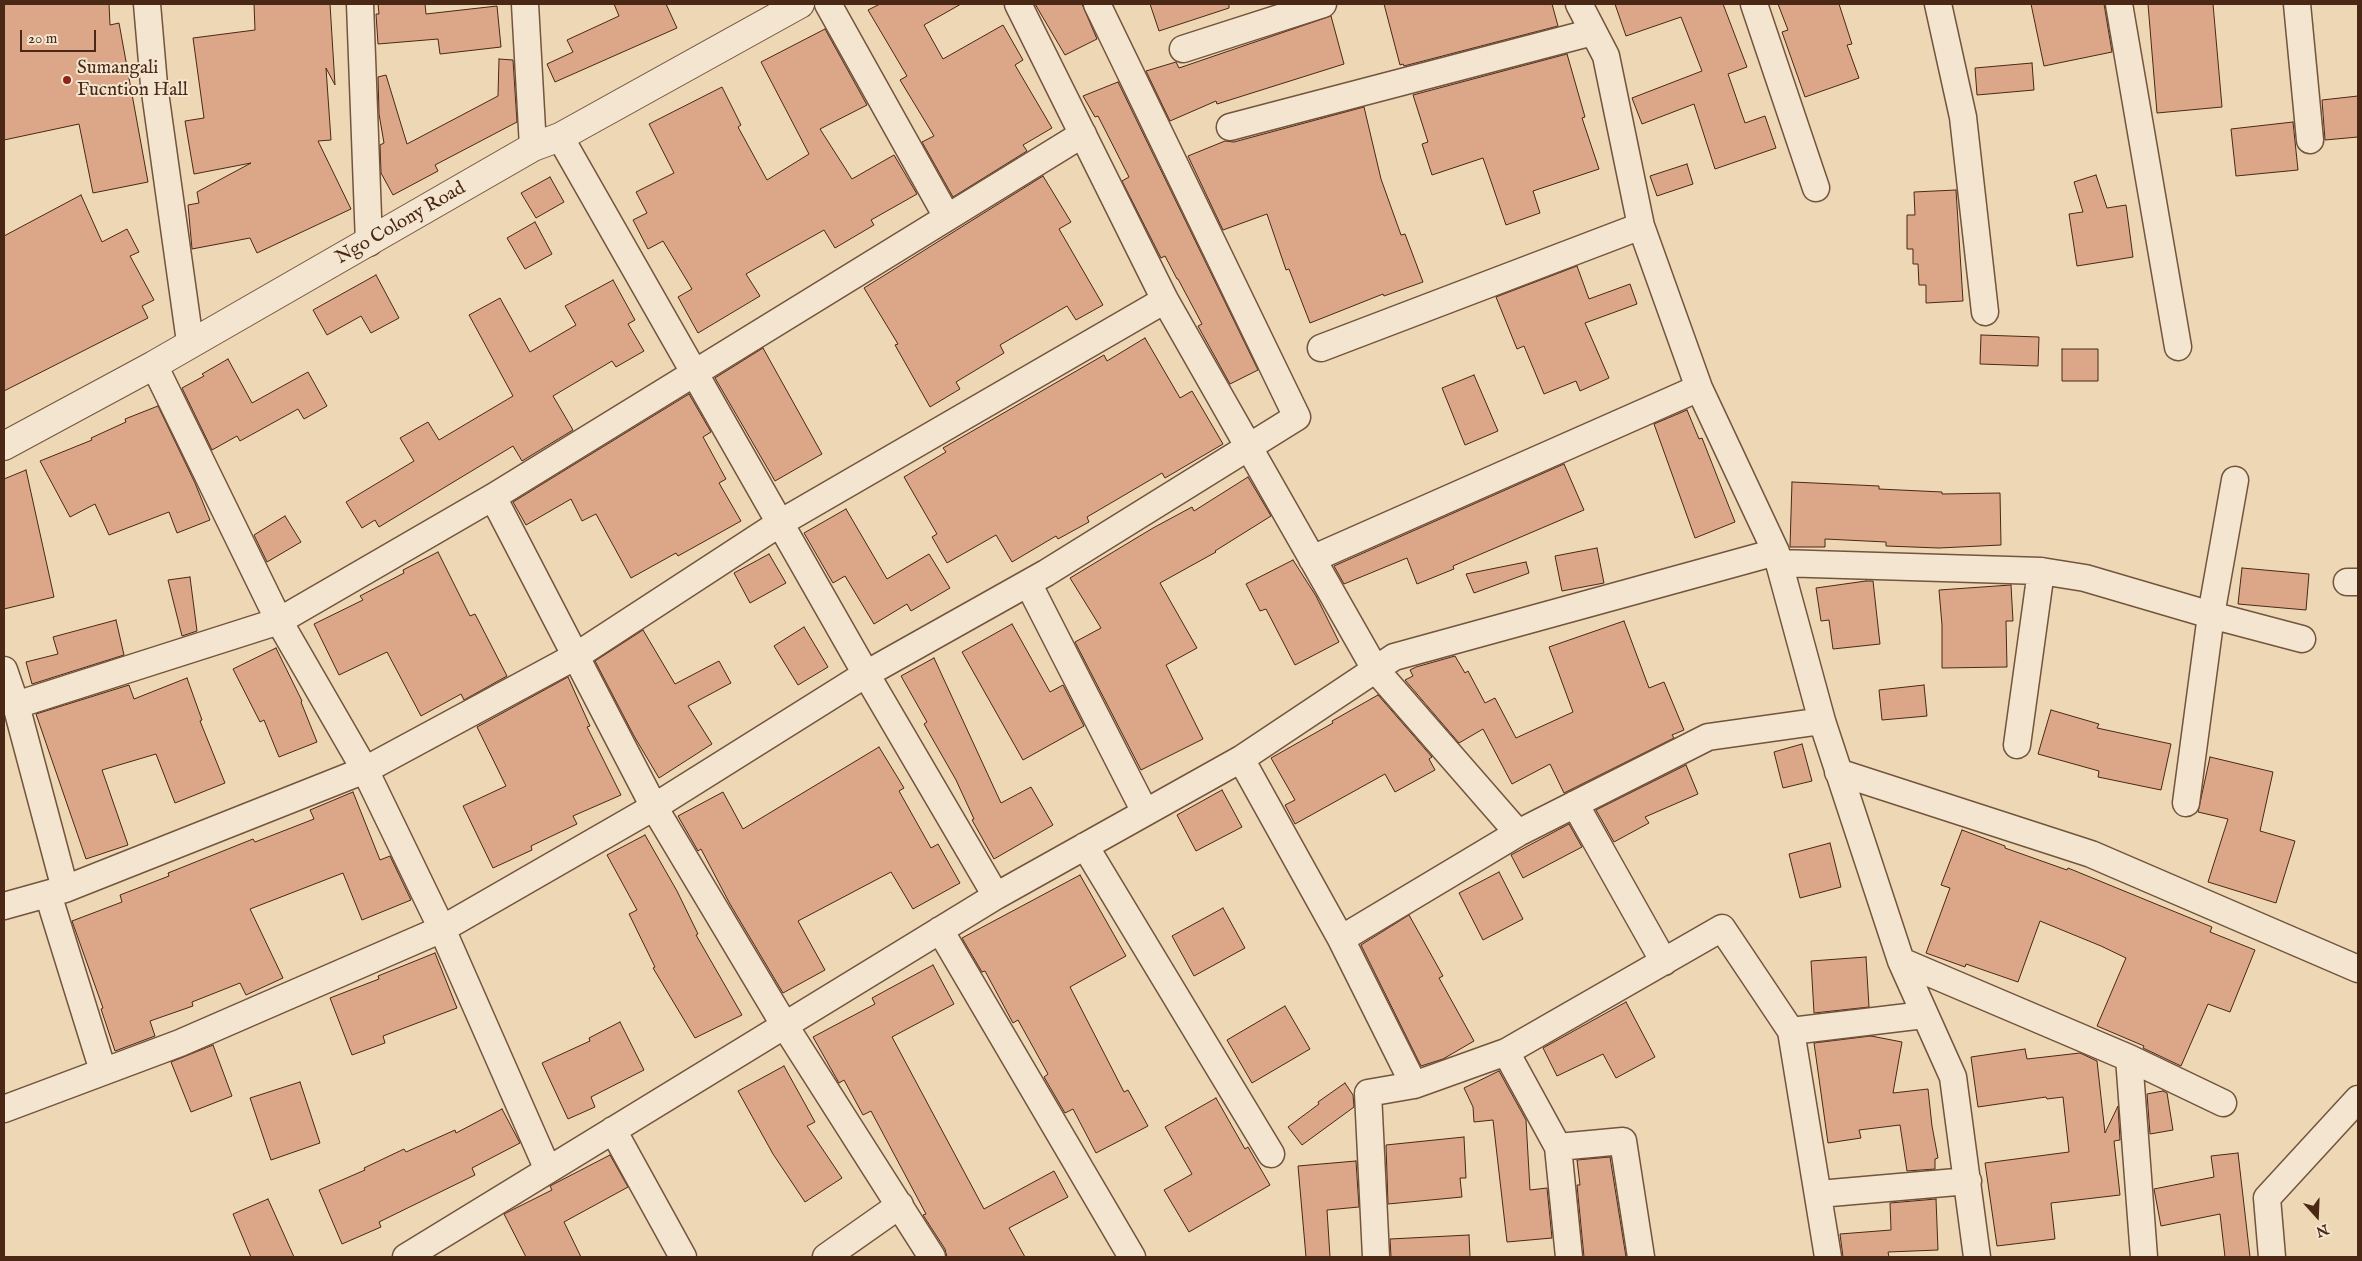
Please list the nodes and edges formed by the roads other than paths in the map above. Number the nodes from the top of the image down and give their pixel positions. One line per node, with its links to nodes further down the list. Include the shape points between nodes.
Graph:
1 (147, 4): 27 (street, via 154,85)
2 (360, 4): 24 (street)
3 (525, 4): 20 (street)
4 (800, 4): 18 (street, Ngo Colony Road)
5 (828, 4): 22 (street)
6 (1018, 4): 17 (street)
7 (1097, 4): 34 (street, via 1298,417)
8 (1323, 4): 15 (street)
9 (1579, 4): 14 (street)
10 (1754, 4): 21 (street)
11 (1938, 4): 26 (street, via 1963,117)
12 (2119, 4): 28 (street)
13 (2297, 4): 19 (street)
14 (1594, 32): 16 (street); 23 (street, via 1606,56)
15 (1183, 49)
16 (1230, 127)
17 (1083, 134): 22 (street); 25 (street)
18 (560, 137): 20 (street, Ngo Colony Road); 31 (street)
19 (2310, 140)
20 (533, 148): 24 (street, Ngo Colony Road)
21 (1816, 188)
22 (947, 217): 31 (street)
23 (1641, 226): 29 (street); 32 (street)
24 (369, 243): 27 (street, Ngo Colony Road)
25 (1164, 300): 34 (street); 37 (street)
26 (1985, 312)
27 (190, 342): 30 (street, Ngo Colony Road)
28 (2178, 347)
29 (1321, 348)
30 (154, 365): 33 (street, Ngo Colony Road); 43 (street)
31 (695, 373): 36 (street); 37 (street)
32 (1699, 388): 38 (street); 39 (street)
33 (4, 446)
34 (1247, 447): 39 (street); 41 (street)
35 (2235, 480): 42 (street)
36 (493, 497): 43 (street); 45 (street)
37 (780, 523): 45 (street); 48 (street)
38 (1777, 558): 40 (street); 46 (street, via 1394,657); 50 (street)
39 (1312, 559): 46 (street)
40 (2041, 571): 42 (street, via 2085,578); 51 (street)
41 (1028, 583): 48 (street); 58 (street)
42 (2211, 615): 44 (street); 55 (street)
43 (279, 621): 49 (street); 53 (street)
44 (2302, 639)
45 (576, 656): 53 (street); 57 (street)
46 (1375, 669): 52 (street); 59 (street)
47 (4, 670): 49 (street)
48 (866, 674): 57 (street); 62 (street)
49 (16, 705): 61 (street)
50 (1822, 721): 54 (street); 56 (street, via 1708,737)
51 (2017, 745)
52 (1241, 759): 58 (street); 66 (street)
53 (365, 770): 61 (street); 64 (street)
54 (1838, 772): 67 (street); 69 (street, via 2091,854)
55 (2186, 803)
56 (1575, 804): 59 (street); 68 (street)
57 (654, 807): 64 (street); 71 (street)
58 (1145, 812): 60 (street)
59 (1518, 833): 66 (street)
60 (1085, 846): 62 (street); 82 (street)
61 (56, 891): 63 (street); 75 (street)
62 (996, 896): 65 (street)
63 (4, 906)
64 (442, 929): 75 (street, via 180,1043); 83 (street)
65 (940, 930): 71 (street); 92 (street)
66 (1341, 939): 76 (street)
67 (1901, 961): 70 (street); 74 (street)
68 (1664, 962): 72 (street, via 1722,928); 73 (street)
69 (2358, 968)
70 (1924, 1015): 72 (street); 84 (street, via 1953,1077)
71 (785, 1026): 80 (street); 86 (street)
72 (1792, 1031): 85 (street)
73 (1506, 1052): 76 (street); 81 (street)
74 (2129, 1058): 78 (street); 98 (street)
75 (104, 1071): 79 (street)
76 (1414, 1085): 93 (street, via 1368,1093)
77 (2358, 1099): 99 (street, via 2267,1198)
78 (2223, 1103)
79 (4, 1109)
80 (613, 1130): 83 (street); 89 (street)
81 (1558, 1148): 94 (street); 95 (street, via 1623,1142)
82 (1271, 1154)
83 (548, 1170): 87 (street)
84 (1968, 1181): 85 (street); 97 (street)
85 (1819, 1194): 96 (street)
86 (900, 1205): 90 (street); 91 (street)
87 (436, 1249): 88 (street)
88 (406, 1257)
89 (683, 1257)
90 (826, 1257)
91 (932, 1257)
92 (1132, 1257)
93 (1376, 1257)
94 (1569, 1257)
95 (1641, 1257)
96 (1828, 1257)
97 (1977, 1257)
98 (2144, 1257)
99 (2272, 1257)

